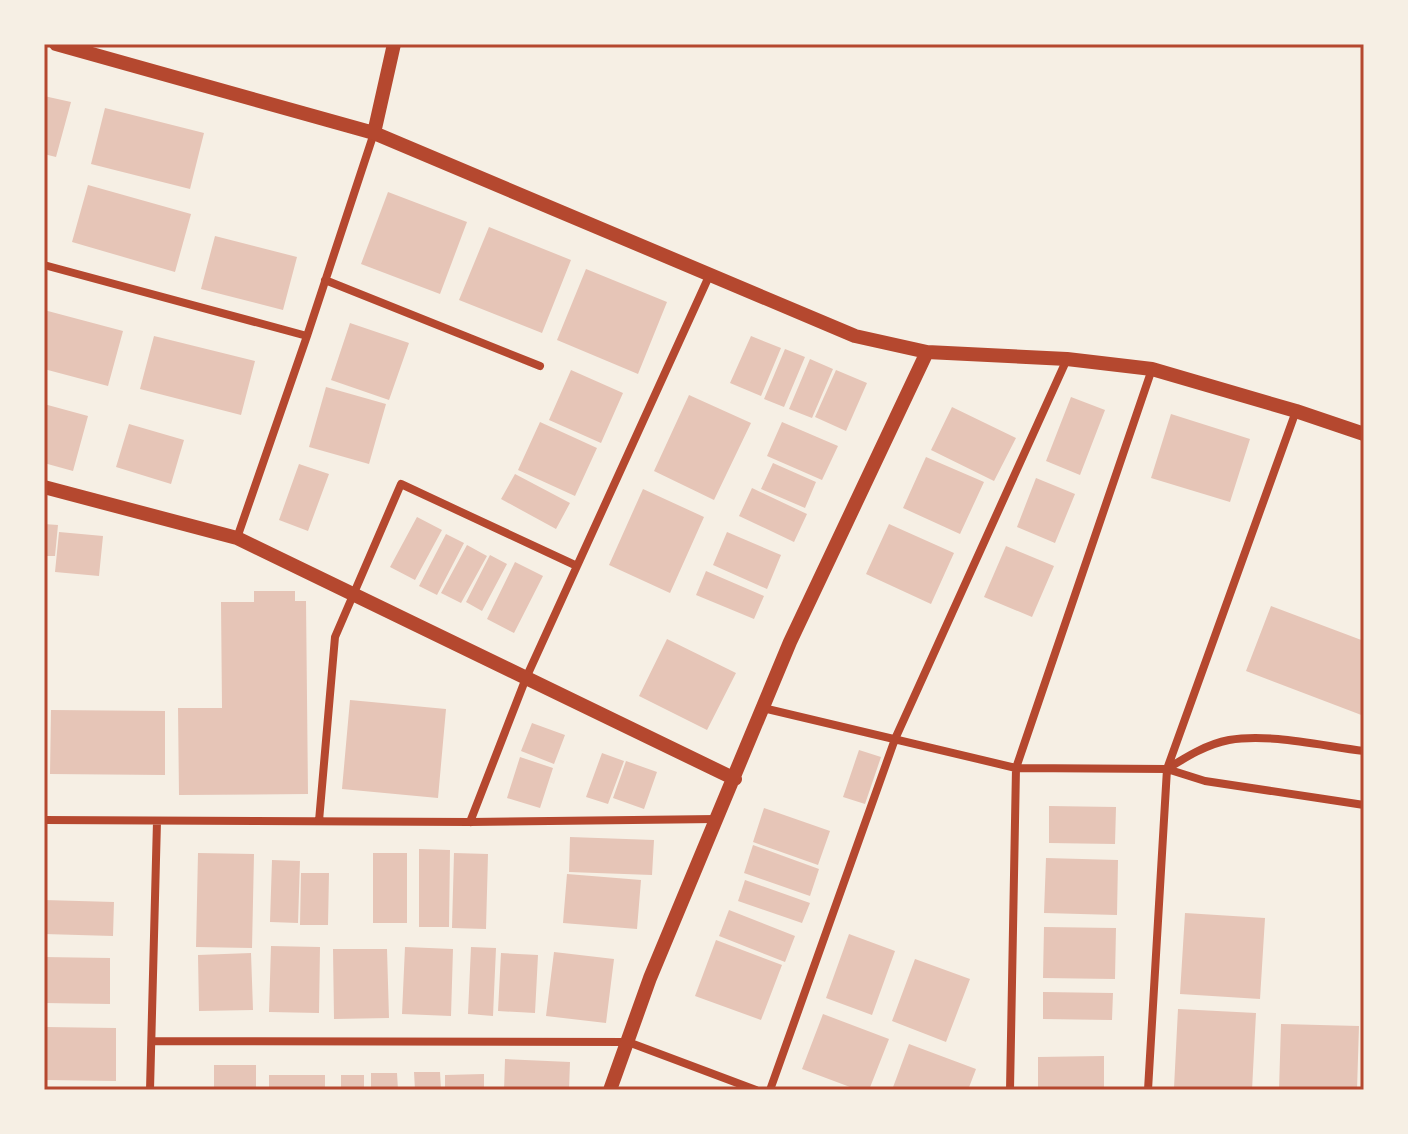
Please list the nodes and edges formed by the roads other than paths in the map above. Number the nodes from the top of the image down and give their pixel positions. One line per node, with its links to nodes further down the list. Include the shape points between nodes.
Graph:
1 (56, 44): 3 (street)
2 (394, 44): 3 (street)
3 (374, 133): 5 (street); 6 (street)
4 (44, 265): 7 (street)
5 (710, 274): 8 (street, via 855,336); 16 (street)
6 (325, 280): 7 (street); 10 (street)
7 (307, 336): 15 (street)
8 (927, 352): 9 (street); 19 (street)
9 (1067, 359): 11 (street); 20 (street)
10 (540, 366)
11 (1152, 369): 12 (street); 22 (street)
12 (1296, 411): 13 (street); 23 (street)
13 (1364, 434)
14 (44, 487): 15 (street)
15 (237, 538): 17 (street)
16 (577, 566): 17 (street, via 401,484); 18 (street)
17 (353, 594): 18 (street); 29 (street, via 335,637)
18 (526, 678): 24 (street); 30 (street)
19 (763, 708): 20 (street); 24 (street)
20 (895, 739): 22 (street); 36 (street)
21 (1364, 751): 23 (street, via 1256,738 1227,740)
22 (1016, 768): 23 (street); 37 (street)
23 (1167, 769): 25 (street, via 1205,781); 38 (street)
24 (735, 779): 26 (street)
25 (1364, 805)
26 (716, 819): 30 (street); 32 (street)
27 (44, 820): 28 (street)
28 (157, 821): 29 (street); 31 (street)
29 (319, 821): 30 (street)
30 (470, 822)
31 (152, 1041): 32 (street); 33 (street)
32 (628, 1042): 34 (street); 35 (street)
33 (150, 1090)
34 (610, 1090)
35 (756, 1090)
36 (770, 1090)
37 (1010, 1090)
38 (1148, 1090)

